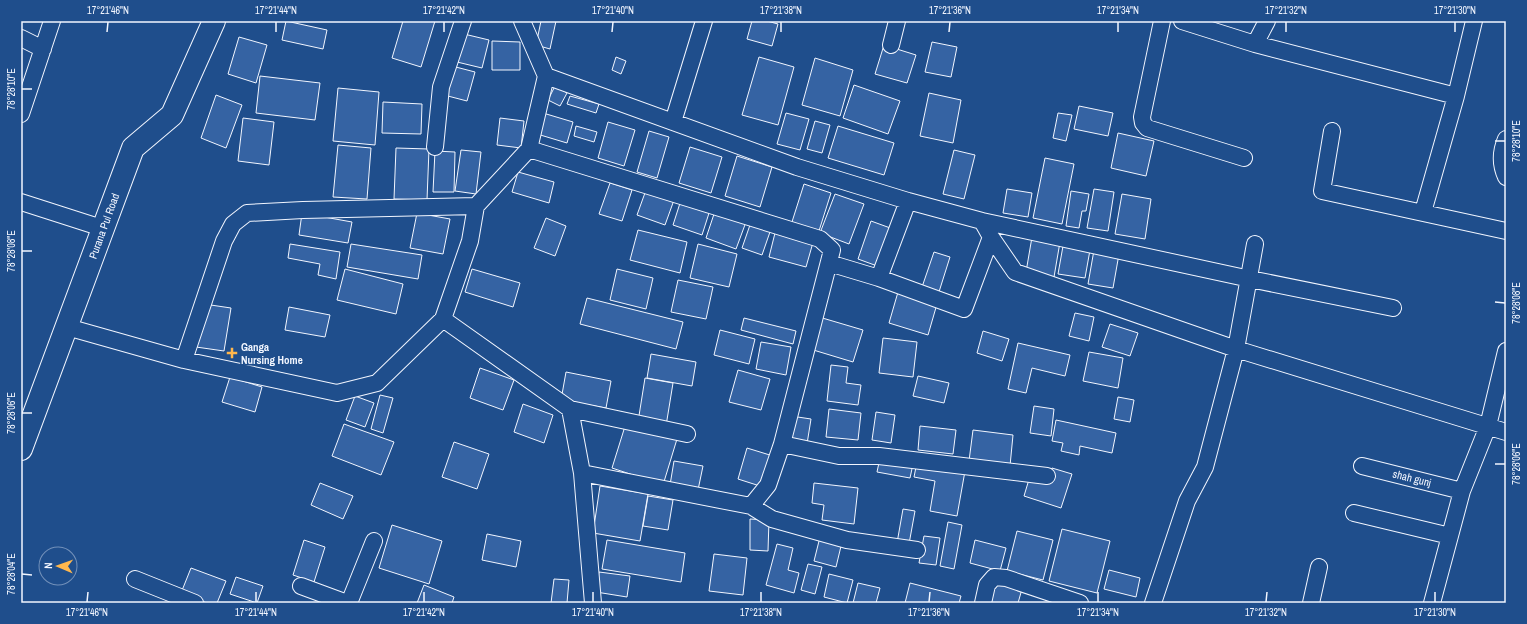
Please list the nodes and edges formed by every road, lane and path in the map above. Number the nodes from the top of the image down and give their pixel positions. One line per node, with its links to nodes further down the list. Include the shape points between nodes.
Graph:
1 (52, 21): 14 (street)
2 (214, 21): 30 (main road, Purana Pul Road, via 172,115 133,148)
3 (463, 21): 21 (street, via 441,87)
4 (522, 21): 15 (street)
5 (704, 21): 18 (street)
6 (897, 21): 13 (street)
7 (1162, 21): 23 (street, via 1142,117 1143,123 1147,128)
8 (1182, 21): 12 (street)
9 (1267, 21): 12 (street)
10 (1474, 21): 16 (street)
11 (21, 38): 14 (street)
12 (1255, 44): 16 (street)
13 (891, 45)
14 (43, 49): 17 (street)
15 (546, 76): 18 (street); 22 (street)
16 (1456, 96): 28 (street)
17 (21, 114)
18 (673, 122): 25 (street, via 797,167)
19 (1332, 131): 28 (street, via 1322,191)
20 (1506, 139): 24 (street, via 1501,159)
21 (435, 147)
22 (529, 149): 27 (street); 34 (street, via 820,238 832,250)
23 (1244, 158)
24 (1506, 177)
25 (908, 201): 29 (street); 35 (street)
26 (21, 202): 30 (street)
27 (476, 206): 38 (street, via 470,241); 42 (street, via 247,213 233,224 224,241)
28 (1423, 212): 31 (street)
29 (982, 221): 32 (street); 36 (street)
30 (102, 228): 39 (main road, Purana Pul Road)
31 (1506, 231)
32 (991, 237): 35 (street, via 964,309); 40 (street, via 1015,272)
33 (1255, 244): 36 (street)
34 (829, 263): 35 (street); 48 (street)
35 (879, 278)
36 (1250, 279): 37 (street); 40 (street)
37 (1394, 308)
38 (443, 318): 42 (street, via 377,384 337,393); 43 (street)
39 (67, 327): 42 (street); 44 (main road, Purana Pul Road)
40 (1236, 349): 45 (street); 68 (street, via 1204,466 1187,501)
41 (1506, 351): 45 (street)
42 (184, 360)
43 (570, 409): 47 (street); 51 (street)
44 (26, 421): 49 (main road, Purana Pul Road)
45 (1488, 426): 46 (street); 53 (street)
46 (1506, 432)
47 (687, 434)
48 (782, 444): 52 (street, via 839,456 879,456); 54 (street, via 768,485)
49 (21, 449)
50 (1362, 466): 53 (street, shah gunj)
51 (582, 473): 54 (street); 65 (street)
52 (1047, 476)
53 (1462, 491): 56 (street)
54 (751, 506): 58 (street, via 772,519 847,540)
55 (1354, 513): 56 (street)
56 (1450, 536): 70 (street)
57 (374, 541): 64 (street)
58 (917, 550)
59 (1319, 567): 69 (street)
60 (135, 579): 63 (street)
61 (302, 586): 64 (street)
62 (1064, 601): 66 (street, via 1006,578 994,577 987,585); 67 (street)
63 (195, 603)
64 (348, 603)
65 (593, 603)
66 (982, 603)
67 (1080, 603)
68 (1153, 603)
69 (1311, 603)
70 (1432, 603)

